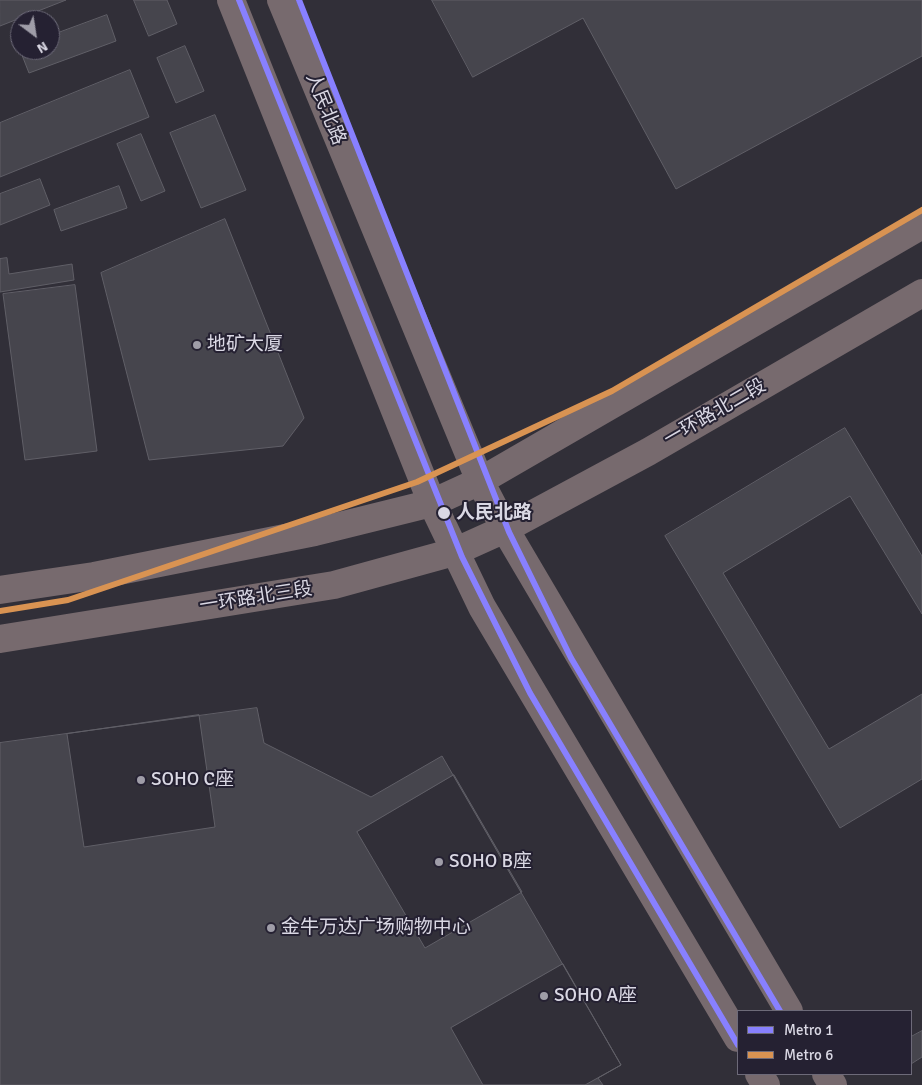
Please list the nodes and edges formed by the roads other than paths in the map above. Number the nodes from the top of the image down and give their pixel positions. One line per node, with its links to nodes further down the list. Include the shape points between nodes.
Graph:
1 (232, 0): 6 (main road)
2 (280, 0): 5 (main road, 人民北路)
3 (922, 225): 5 (main road)
4 (922, 292): 7 (main road, 一环路北二段, via 656,447)
5 (480, 482): 6 (main road); 7 (main road, 人民北路)
6 (432, 503): 8 (main road); 9 (main road, via 316,532 94,576)
7 (505, 529): 8 (main road, 一环路北三段); 11 (main road, 人民北路)
8 (454, 552): 10 (main road, 一环路北三段, via 334,585); 12 (main road, via 482,607)
9 (0, 590)
10 (0, 639)
11 (788, 1010)
12 (737, 1036)

